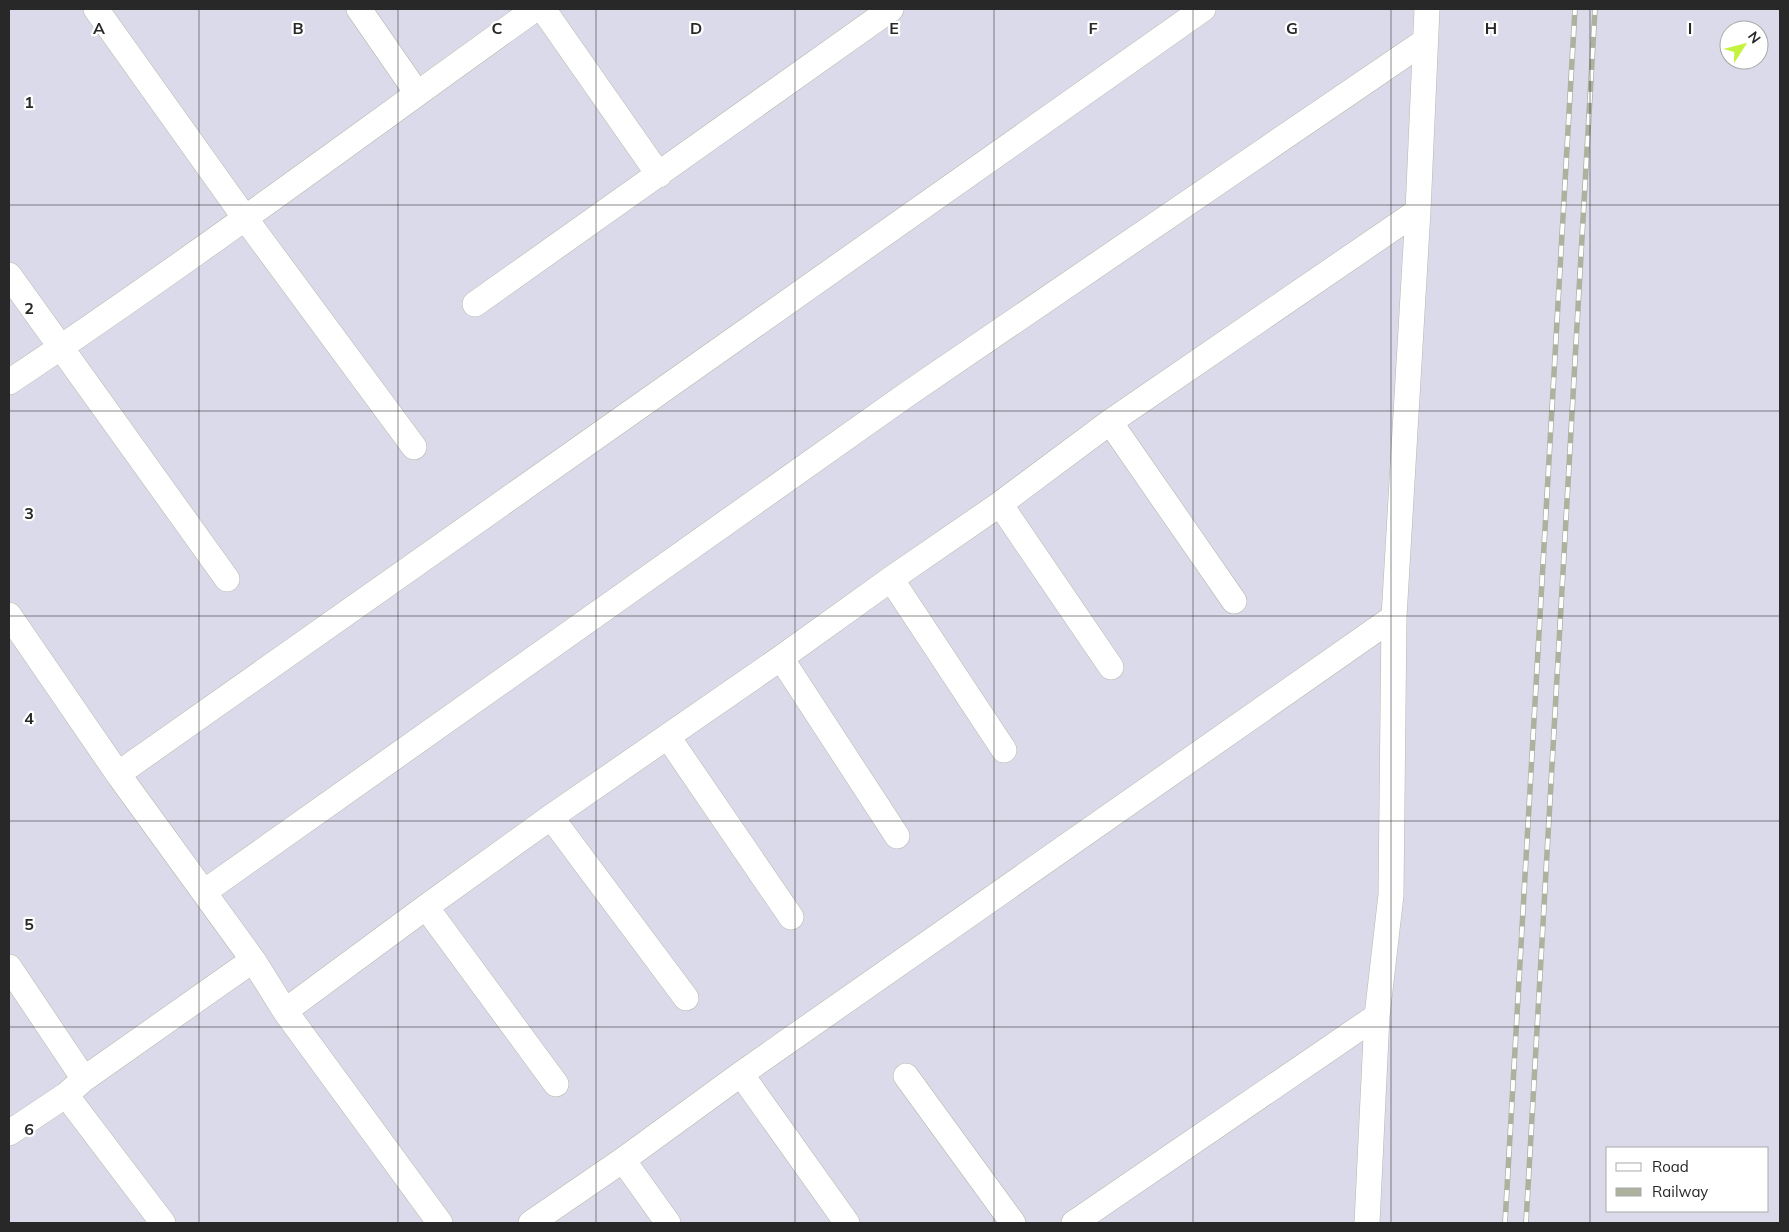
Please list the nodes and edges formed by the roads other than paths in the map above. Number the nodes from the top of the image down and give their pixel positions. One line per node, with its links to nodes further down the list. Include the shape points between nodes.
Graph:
1 (96, 9): 12 (street)
2 (360, 9): 9 (street)
3 (535, 9): 9 (street)
4 (543, 9): 10 (street)
5 (892, 9): 10 (street)
6 (1203, 9): 29 (street)
7 (1427, 9): 8 (street)
8 (1425, 40): 11 (street); 32 (street, via 909,392)
9 (418, 93): 12 (street)
10 (658, 175): 14 (street)
11 (1418, 211): 17 (street); 24 (street)
12 (245, 218): 15 (street); 18 (street)
13 (9, 275): 15 (street)
14 (475, 304)
15 (60, 348): 16 (street); 21 (street)
16 (9, 382)
17 (1110, 422): 19 (street); 22 (street)
18 (414, 447)
19 (1000, 504): 20 (street); 26 (street)
20 (891, 578): 25 (street); 28 (street)
21 (227, 579)
22 (1234, 601)
23 (9, 615): 29 (street)
24 (1394, 617): 39 (street, via 1391,895); 40 (street)
25 (782, 658): 27 (street); 31 (street)
26 (1111, 667)
27 (668, 737): 30 (street); 34 (street)
28 (1004, 750)
29 (118, 774): 32 (street)
30 (551, 817): 33 (street); 37 (street)
31 (897, 836)
32 (204, 892): 35 (street)
33 (426, 907): 38 (street); 42 (street)
34 (791, 917)
35 (253, 960): 38 (street); 43 (street)
36 (9, 968): 43 (street)
37 (686, 998)
38 (286, 1011): 48 (street)
39 (1377, 1016): 46 (street); 53 (street)
40 (741, 1074): 45 (street); 51 (street)
41 (906, 1076): 52 (street)
42 (556, 1084)
43 (75, 1087): 44 (street); 47 (street)
44 (9, 1133)
45 (623, 1160): 49 (street); 50 (street)
46 (1084, 1220)
47 (162, 1223)
48 (440, 1223)
49 (531, 1223)
50 (668, 1223)
51 (848, 1223)
52 (1013, 1223)
53 (1367, 1223)

